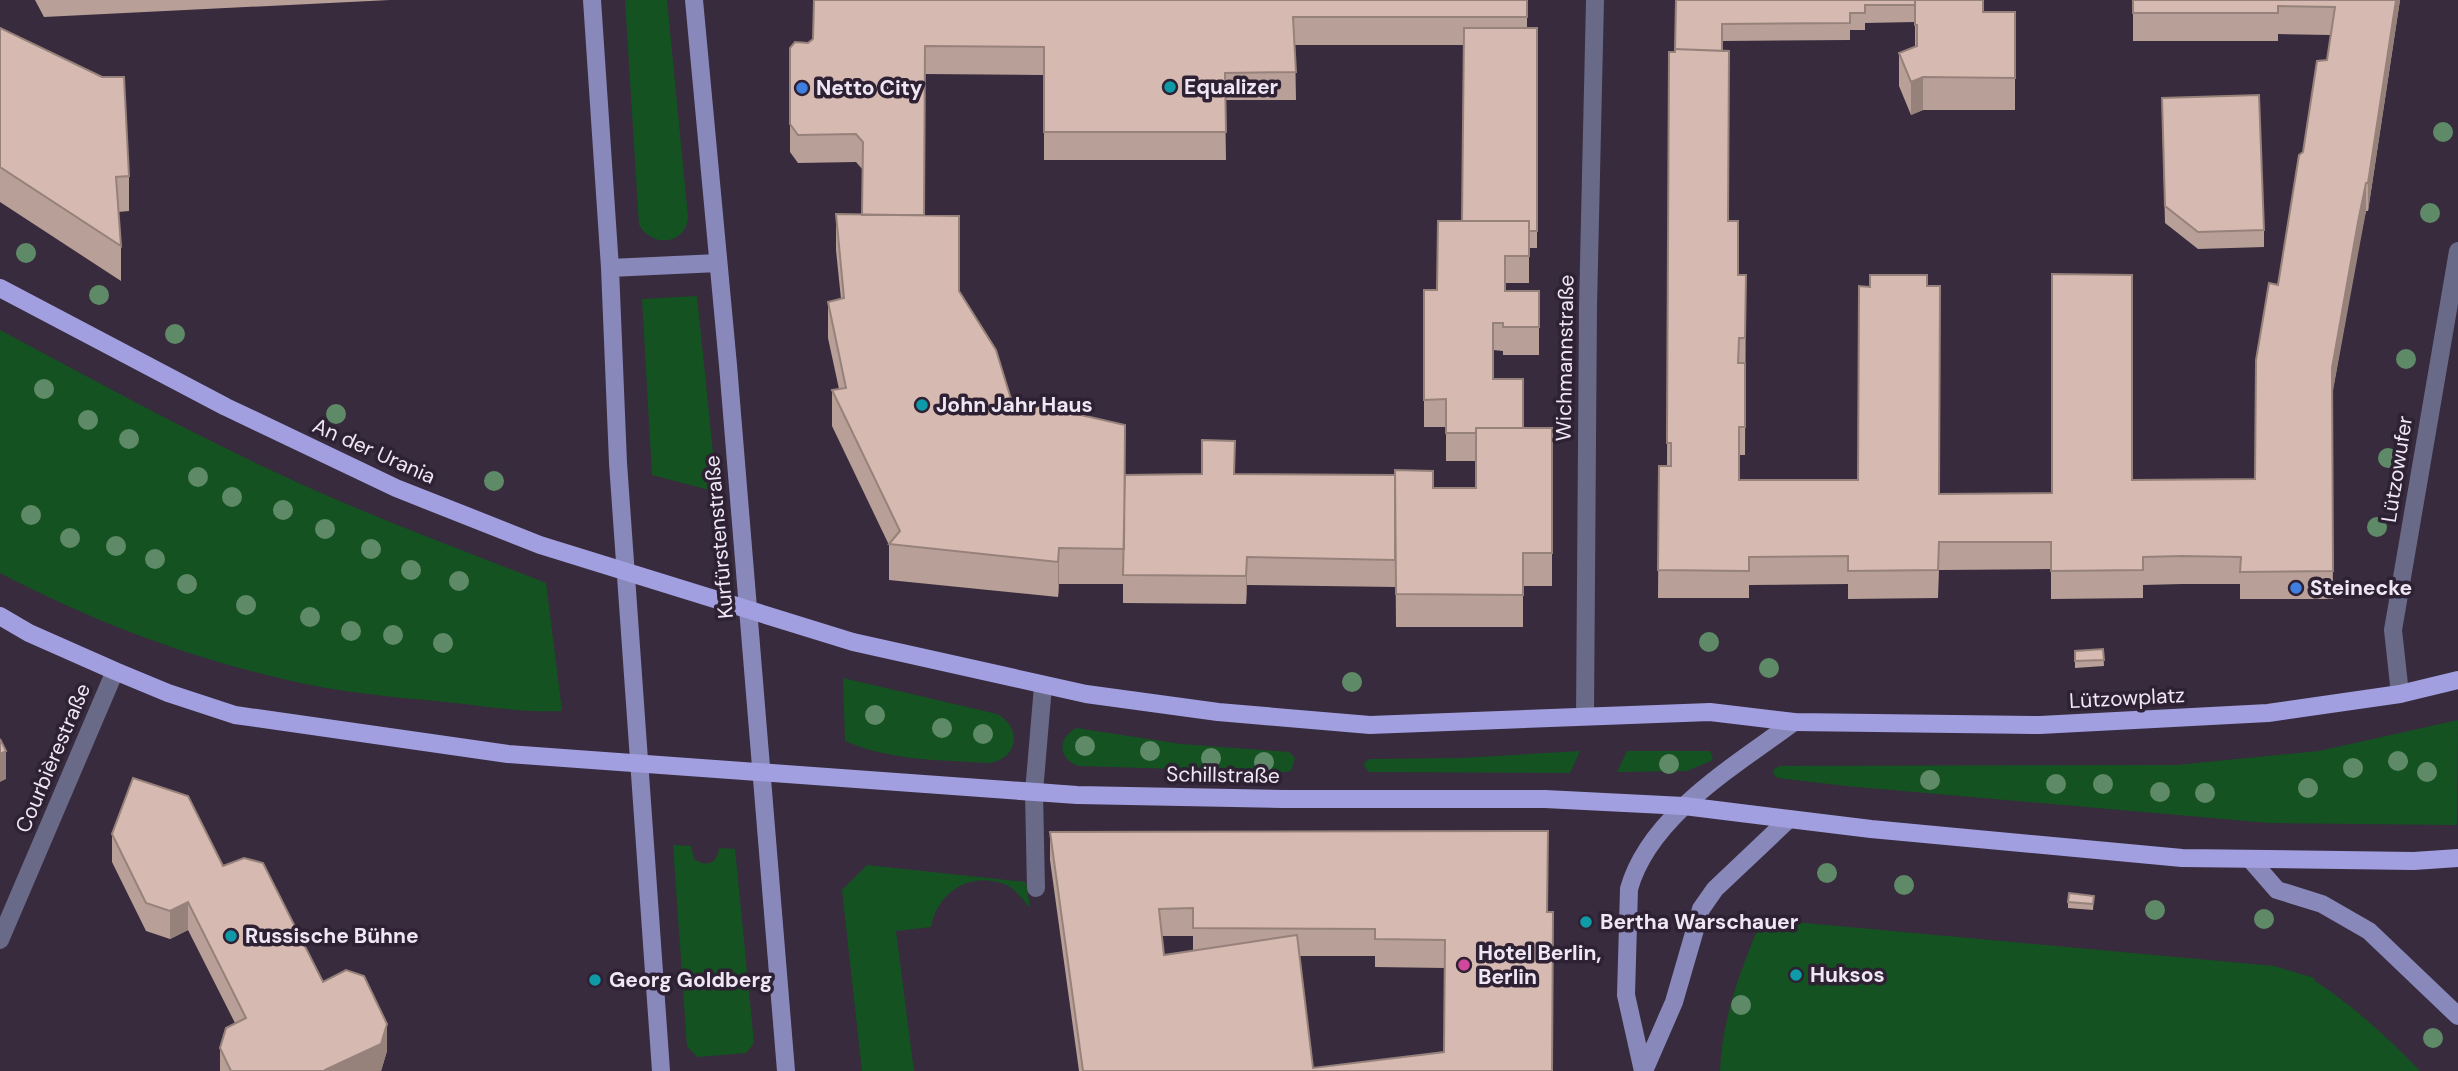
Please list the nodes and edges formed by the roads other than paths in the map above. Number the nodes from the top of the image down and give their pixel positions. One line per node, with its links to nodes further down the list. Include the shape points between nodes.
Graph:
1 (592, 0): 6 (main road)
2 (694, 0): 5 (main road, Kurfürstenstraße)
3 (1595, 0): 15 (street, Wichmannstraße)
4 (2458, 251): 14 (street, Lützowufer, via 2393,630)
5 (718, 263): 6 (main road); 9 (main road, Kurfürstenstraße)
6 (610, 268): 8 (main road)
7 (0, 288): 8 (main road, An der Urania, via 226,407 396,488 540,545)
8 (625, 572): 9 (main road, An der Urania); 17 (main road)
9 (748, 611): 13 (main road, via 853,642); 18 (main road, Kurfürstenstraße)
10 (0, 616): 11 (main road)
11 (115, 671): 17 (main road, via 235,715 467,750); 25 (street, Courbièrestraße)
12 (2458, 680): 14 (main road, Lützowplatz)
13 (1043, 686): 15 (main road, via 1218,712 1370,725); 19 (street)
14 (2400, 694): 16 (main road, Lützowplatz, via 2269,713 2067,723)
15 (1585, 716): 16 (main road, Lützowplatz, via 1710,712)
16 (1794, 722): 20 (main road)
17 (638, 763): 18 (main road); 27 (main road)
18 (762, 773): 19 (main road, Schillstraße); 28 (main road, Kurfürstenstraße)
19 (1034, 792): 20 (main road, Schillstraße, via 1270,799 1545,799); 24 (street)
20 (1684, 806): 21 (main road); 29 (main road, via 1642,856 1629,889 1626,995)
21 (1789, 819): 22 (main road, via 2095,851); 29 (main road, via 1715,889 1701,909 1674,1002)
22 (2250, 859): 23 (main road); 26 (main road, via 2277,890 2322,904 2369,931)
23 (2458, 859)
24 (1037, 888)
25 (0, 940)
26 (2458, 1016)
27 (661, 1071)
28 (786, 1071)
29 (1644, 1071)

